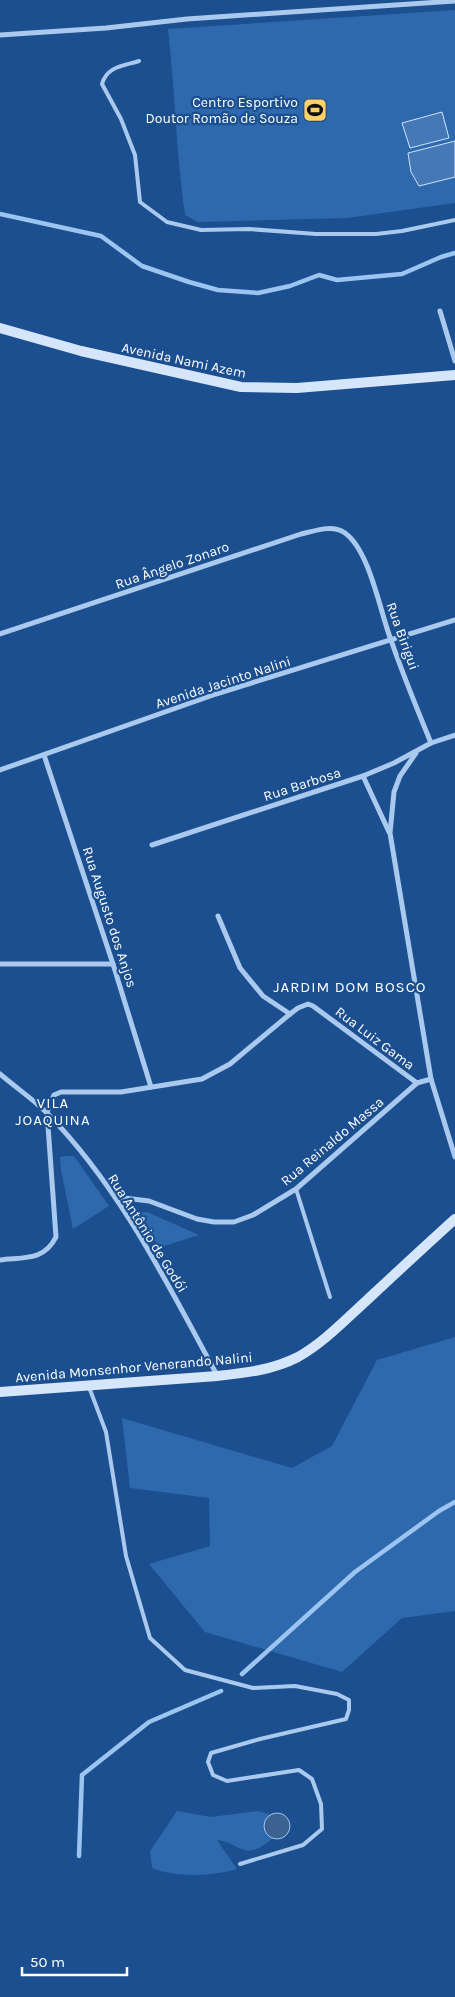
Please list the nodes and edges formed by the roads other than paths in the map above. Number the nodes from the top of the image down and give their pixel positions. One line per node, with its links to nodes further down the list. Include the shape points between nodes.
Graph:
1 (455, 0): 2 (street)
2 (0, 35)
3 (139, 62): 4 (lane, via 111,70 104,75 102,84 135,155 140,202 167,222 201,230 356,234 402,231)
4 (455, 220)
5 (440, 311): 7 (street)
6 (0, 328): 8 (street, Avenida Nami Azem, via 81,351 241,388 297,388)
7 (455, 361)
8 (455, 376)
9 (351, 538): 11 (street, Rua Ângelo Zonaro, via 335,529 301,534); 12 (street, Rua Birigui, via 367,566)
10 (455, 620): 12 (street, Avenida Jacinto Nalini)
11 (0, 634)
12 (390, 639): 14 (street, Rua Birigui); 16 (street, Avenida Jacinto Nalini, via 216,694)
13 (455, 735): 14 (street, Rua Barbosa)
14 (430, 743): 15 (street, Rua Barbosa)
15 (416, 753): 18 (street, Rua Barbosa); 19 (street, via 400,776 394,792)
16 (44, 755): 17 (street, Avenida Jacinto Nalini); 23 (street, Rua Augusto dos Anjos)
17 (0, 770)
18 (363, 776): 19 (street); 20 (street, Rua Barbosa)
19 (390, 833): 26 (street)
20 (152, 845)
21 (218, 916): 24 (street, via 232,952 250,982)
22 (0, 964): 23 (street)
23 (113, 964): 28 (street, Rua Augusto dos Anjos)
24 (290, 1014): 27 (street, Rua Luiz Gama, via 308,1004); 28 (street, via 230,1064 210,1075)
25 (0, 1074): 29 (street, Rua Antônio de Godói)
26 (430, 1079): 27 (street, Rua Luiz Gama); 30 (street)
27 (417, 1083): 31 (street, Rua Reinaldo Massa)
28 (151, 1087): 29 (street, via 121,1092 61,1092 54,1095)
29 (47, 1112): 32 (street, Rua Antônio de Godói); 34 (street, via 56,1237 46,1252 38,1256)
30 (455, 1157)
31 (296, 1189): 32 (street, Rua Reinaldo Massa, via 253,1215 234,1222 197,1219 149,1201); 35 (lane)
32 (116, 1197): 36 (street, Rua Antônio de Godói)
33 (455, 1219): 36 (street, Avenida Monsenhor Venerando Nalini, via 316,1345 276,1366)
34 (0, 1260)
35 (330, 1297)
36 (217, 1376): 37 (street, Avenida Monsenhor Venerando Nalini)
37 (88, 1385): 38 (street, Avenida Monsenhor Venerando Nalini); 39 (lane, via 106,1432 126,1556 150,1638 186,1670 254,1688 295,1686 337,1694 349,1700 346,1719 211,1753 208,1762 213,1775 227,1781 299,1770 312,1779 321,1804 322,1829 303,1845)
38 (0, 1392)
39 (240, 1864)

